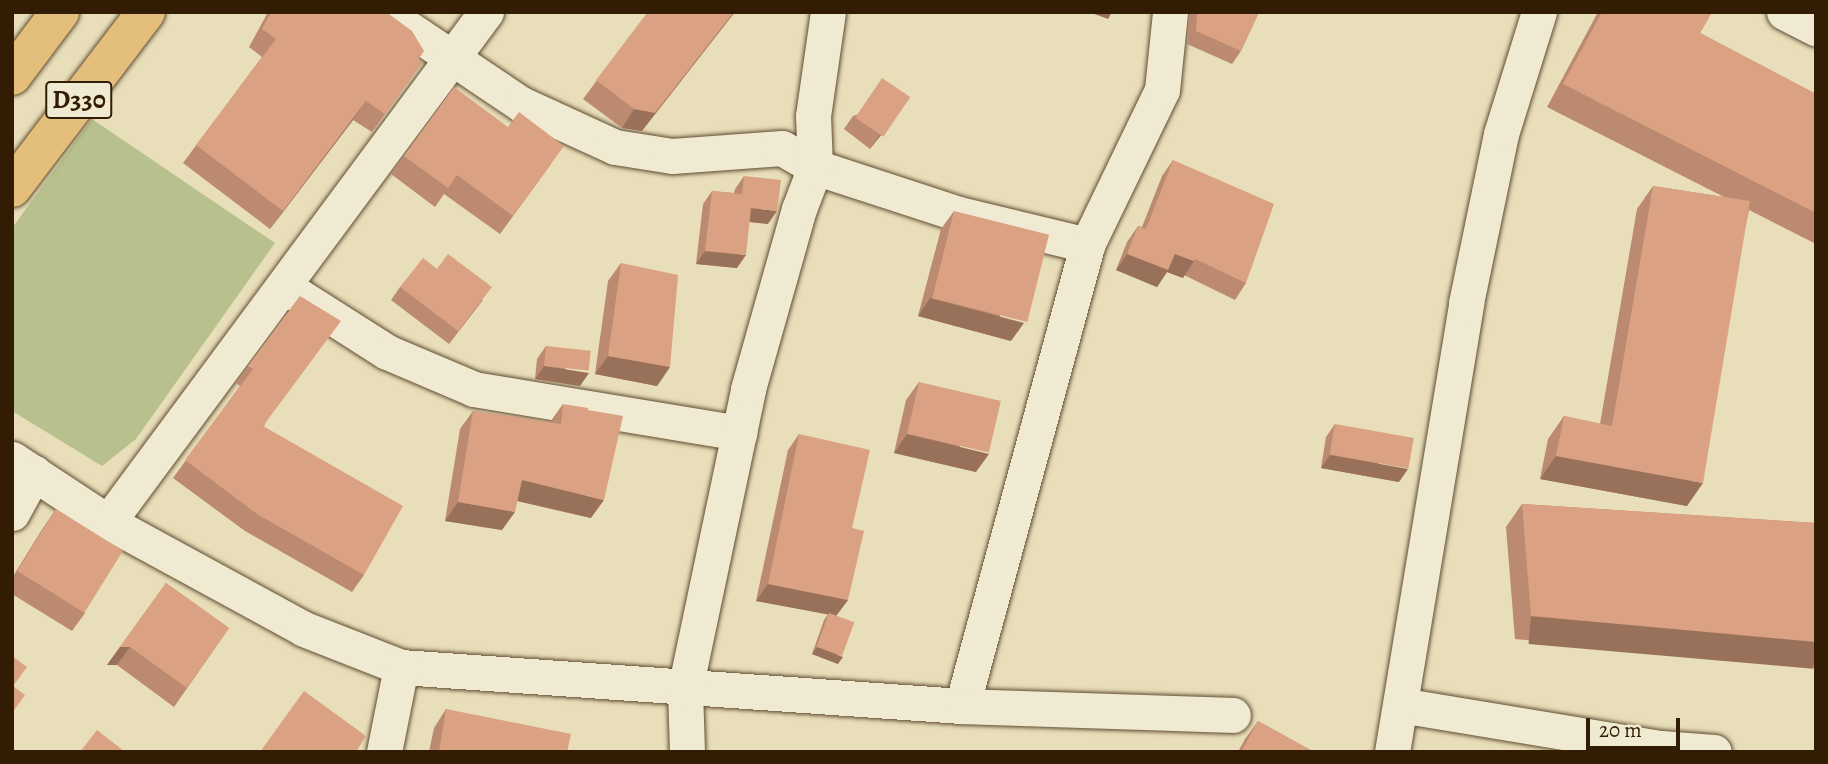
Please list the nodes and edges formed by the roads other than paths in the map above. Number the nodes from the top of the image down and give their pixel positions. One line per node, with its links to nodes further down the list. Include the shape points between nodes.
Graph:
1 (60, 12): 11 (main road, D330)
2 (146, 12): 13 (main road, D330)
3 (384, 12): 10 (street)
4 (486, 12): 10 (street)
5 (828, 12): 12 (street, via 813,116)
6 (1170, 12): 14 (street, via 1163,90)
7 (1539, 12): 22 (street, via 1501,134 1466,303)
8 (1784, 12): 9 (street)
9 (1816, 28)
10 (453, 58): 12 (street, via 521,104 615,147 672,156 782,149); 15 (street)
11 (12, 76)
12 (814, 167): 14 (street, via 959,214); 16 (street)
13 (12, 188)
14 (1087, 245): 23 (street)
15 (284, 287): 16 (street, via 387,352 474,389); 19 (street)
16 (739, 433): 21 (street)
17 (23, 466): 18 (street); 19 (street)
18 (12, 513)
19 (107, 522): 20 (street, via 304,629)
20 (401, 667): 21 (street); 25 (street)
21 (685, 689): 23 (street); 26 (street)
22 (1400, 705): 27 (street); 28 (street, via 1661,748)
23 (961, 706): 24 (street)
24 (1233, 715)
25 (384, 752)
26 (687, 752)
27 (1392, 752)
28 (1714, 752)

